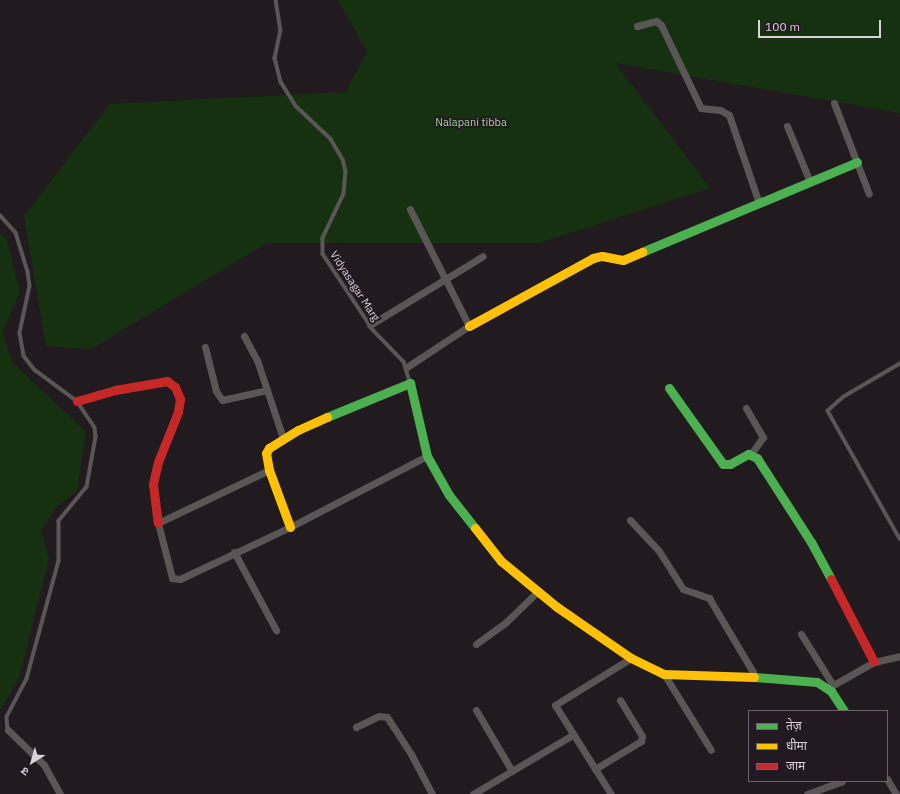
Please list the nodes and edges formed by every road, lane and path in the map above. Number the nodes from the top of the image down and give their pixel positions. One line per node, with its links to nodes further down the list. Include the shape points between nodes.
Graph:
1 (276, 0): 13 (lane, Vidyasagar Marg, via 281,30 275,58 281,82 296,106 330,139 343,160 346,171 344,194 323,238 323,254)
2 (637, 26): 8 (street, via 656,21 661,25 701,108 720,110 729,115)
3 (834, 103): 5 (street)
4 (787, 126): 6 (street)
5 (857, 162): 6 (street); 7 (street)
6 (810, 182): 8 (street)
7 (869, 194)
8 (759, 203): 14 (street, via 623,260 602,256 593,258)
9 (410, 209): 12 (street)
10 (0, 215): 22 (lane, via 16,233 28,272 30,286 20,333 24,356 35,370)
11 (484, 256): 12 (street)
12 (445, 280): 13 (street); 14 (street)
13 (370, 325): 18 (lane, Vidyasagar Marg)
14 (469, 326): 18 (street)
15 (244, 336): 21 (street, via 257,360)
16 (205, 347): 21 (street, via 216,391 222,400)
17 (900, 364): 31 (lane, via 844,397 828,411)
18 (407, 367): 19 (lane)
19 (410, 383): 24 (street, via 384,392); 26 (street)
20 (669, 388): 25 (street, via 723,464 730,464)
21 (267, 390): 24 (street)
22 (77, 402): 29 (street, via 115,390 167,381 175,387 180,399 178,412 158,462 153,484); 47 (lane, via 96,432 88,483 84,492 59,521 59,561 28,679 7,717)
23 (746, 408): 25 (street, via 763,437)
24 (283, 438): 27 (street, via 271,445 266,453)
25 (751, 454): 39 (street, via 757,458 780,491 811,542)
26 (427, 456): 30 (street); 33 (street, via 449,495 487,545)
27 (269, 470): 29 (street); 30 (street)
28 (630, 520): 41 (street, via 662,555 683,589 709,598)
29 (158, 523): 32 (street, via 169,574 174,579 180,579)
30 (290, 527): 32 (street)
31 (900, 539)
32 (234, 552): 34 (street)
33 (537, 592): 36 (street, via 505,623); 38 (street)
34 (276, 630)
35 (801, 634): 42 (street)
36 (476, 644)
37 (900, 656): 39 (street)
38 (631, 658): 40 (street); 48 (street, via 555,705)
39 (874, 662): 42 (street)
40 (664, 674): 41 (street); 49 (street)
41 (756, 677): 42 (street, via 809,680)
42 (831, 686): 45 (street)
43 (620, 700): 50 (street, via 642,736 641,741)
44 (476, 710): 51 (street)
45 (841, 710)
46 (356, 727): 55 (street, via 379,716 387,717 411,754)
47 (8, 730): 54 (street, via 44,765)
48 (574, 734): 50 (street); 51 (street)
49 (711, 750)
50 (595, 769): 57 (street)
51 (512, 771): 56 (street)
52 (888, 780): 59 (street)
53 (839, 782): 58 (street)
54 (60, 794)
55 (432, 794)
56 (473, 794)
57 (611, 794)
58 (807, 794)
59 (896, 794)

